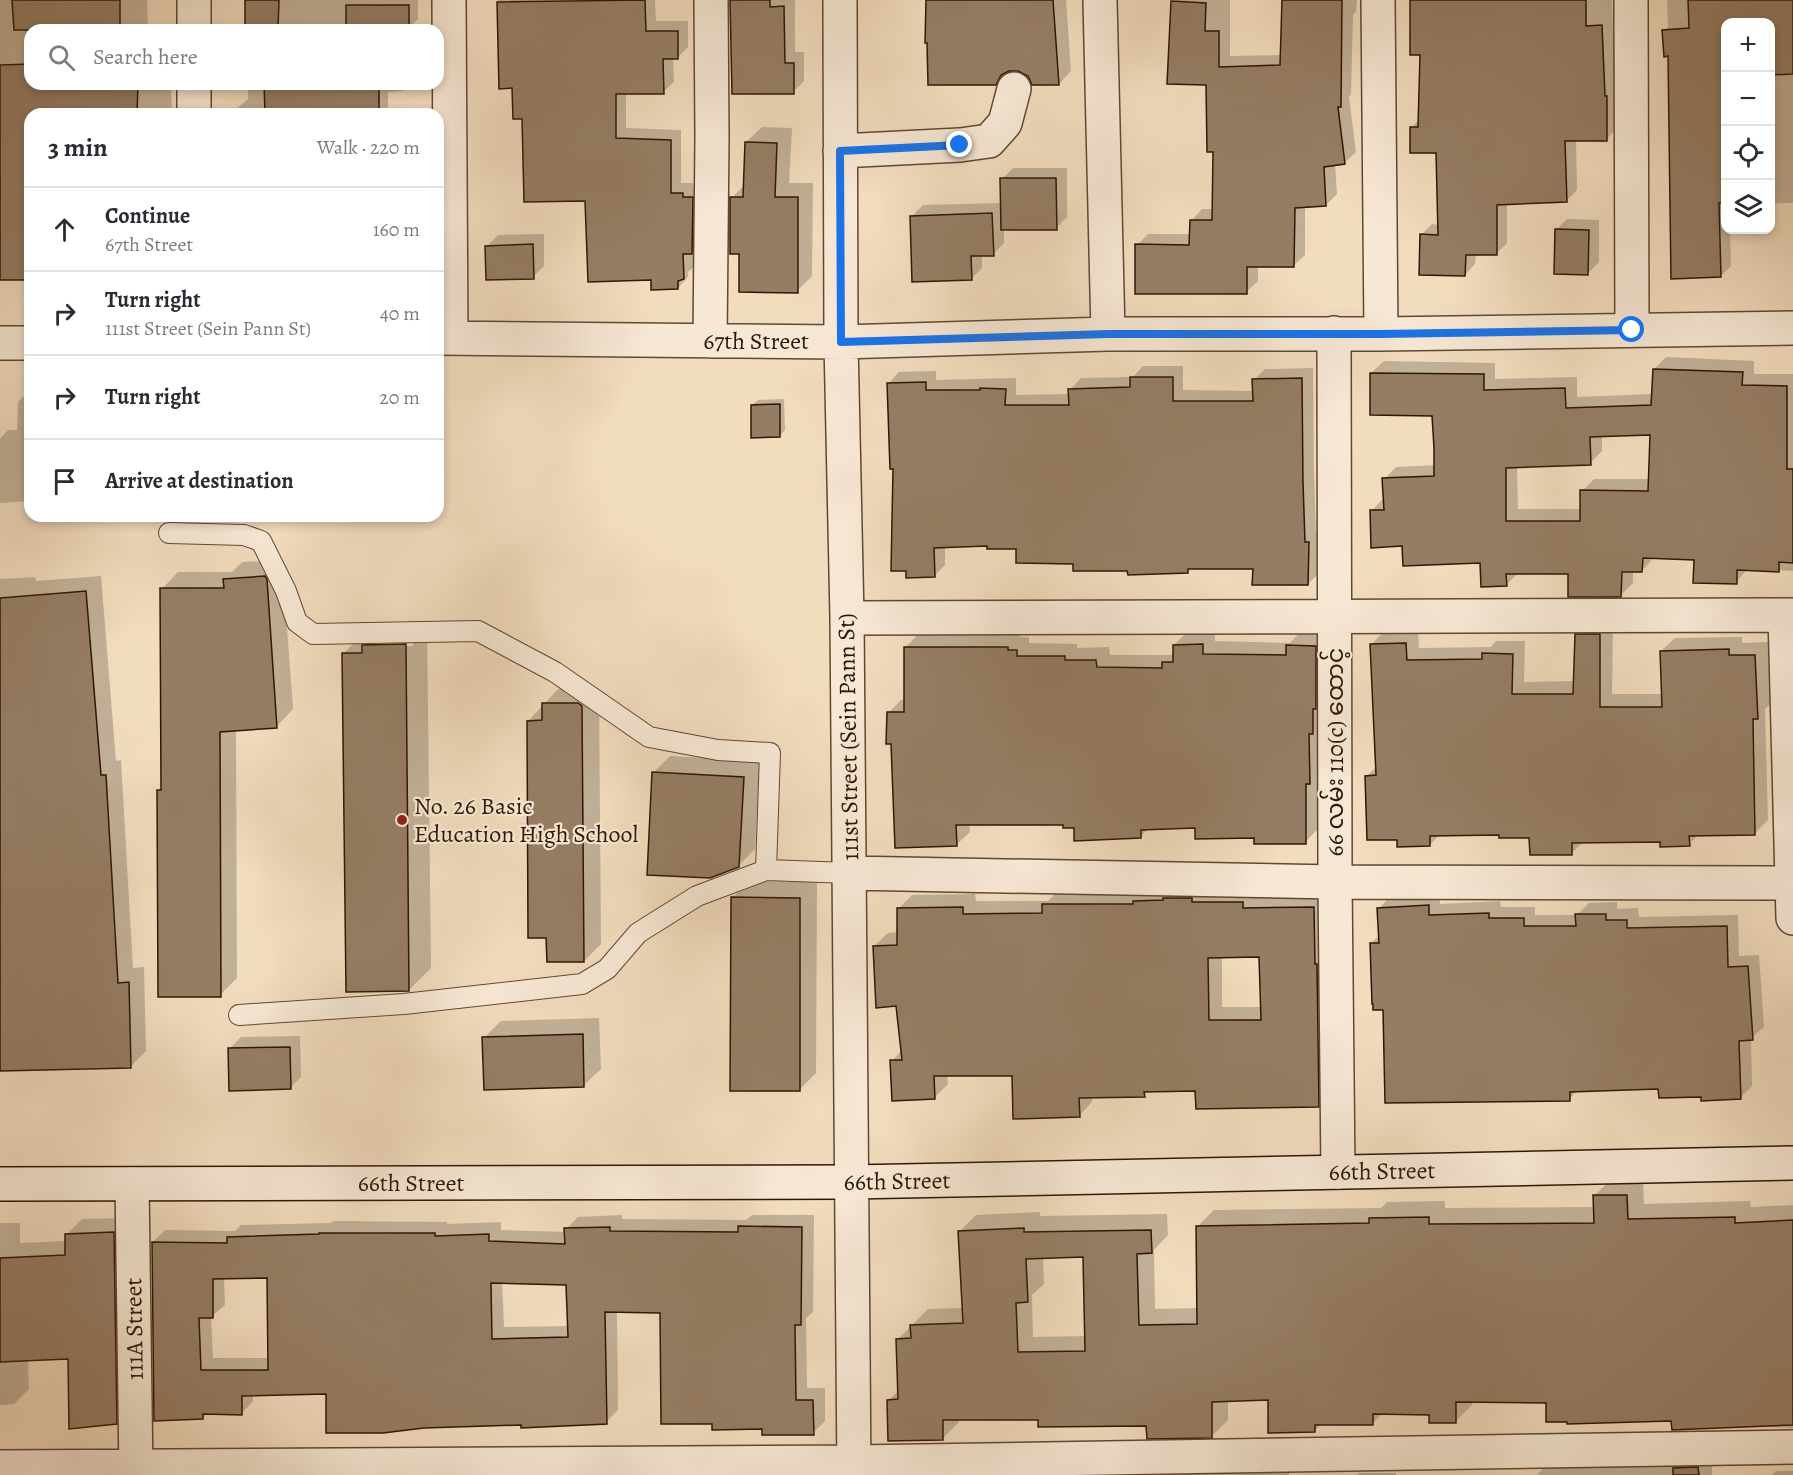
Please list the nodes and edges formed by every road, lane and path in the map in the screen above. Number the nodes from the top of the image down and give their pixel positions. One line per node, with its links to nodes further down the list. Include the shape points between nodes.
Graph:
1 (194, 0): 8 (street)
2 (449, 0): 18 (street)
3 (711, 0): 19 (street)
4 (840, 0): 12 (street, 111st Street (Sein Pann St))
5 (1100, 0): 16 (street)
6 (1378, 0): 17 (street)
7 (1631, 0): 14 (street)
8 (194, 24)
9 (1014, 89): 12 (street, via 1005,123 989,141)
10 (194, 90): 11 (street)
11 (194, 108)
12 (840, 151): 20 (street, 111st Street (Sein Pann St))
13 (1793, 328): 14 (street, 67th Street)
14 (1632, 330): 17 (street, 67th Street)
15 (1334, 333): 16 (street, 67th Street); 17 (street, 67th Street); 25 (street, 66 လမ်း 110(c) ထောင့်)
16 (1108, 334): 20 (street, 67th Street)
17 (1381, 334)
18 (445, 338): 19 (street, 67th Street)
19 (710, 341): 20 (street, 67th Street)
20 (841, 342): 26 (street, 111st Street (Sein Pann St))
21 (24, 343): 22 (street)
22 (0, 344)
23 (168, 533): 27 (lane, via 244,536 261,542 297,622 313,634 478,631 555,672 650,737 718,750 770,753)
24 (1789, 615): 25 (street); 30 (street)
25 (1335, 616): 26 (street); 29 (street, 66 လမ်း 110(c) ထောင့်)
26 (847, 618): 28 (street, 111st Street (Sein Pann St))
27 (766, 870): 28 (lane); 32 (lane, via 697,896 638,933 607,969 582,984 404,1004)
28 (849, 873): 29 (street); 35 (street, 111st Street (Sein Pann St))
29 (1335, 882): 30 (street); 34 (street, 66 လမ်း 110(c) ထောင့်)
30 (1792, 883): 31 (street)
31 (1793, 918)
32 (239, 1015)
33 (1793, 1163): 34 (street, 66th Street)
34 (1338, 1172): 35 (street, 66th Street)
35 (851, 1182): 37 (street, 66th Street); 40 (street, 111st Street (Sein Pann St))
36 (0, 1184): 37 (street, 66th Street)
37 (132, 1184): 41 (street, 111A Street)
38 (1793, 1447): 40 (street)
39 (0, 1467): 41 (street)
40 (854, 1468): 41 (street)
41 (136, 1471)

